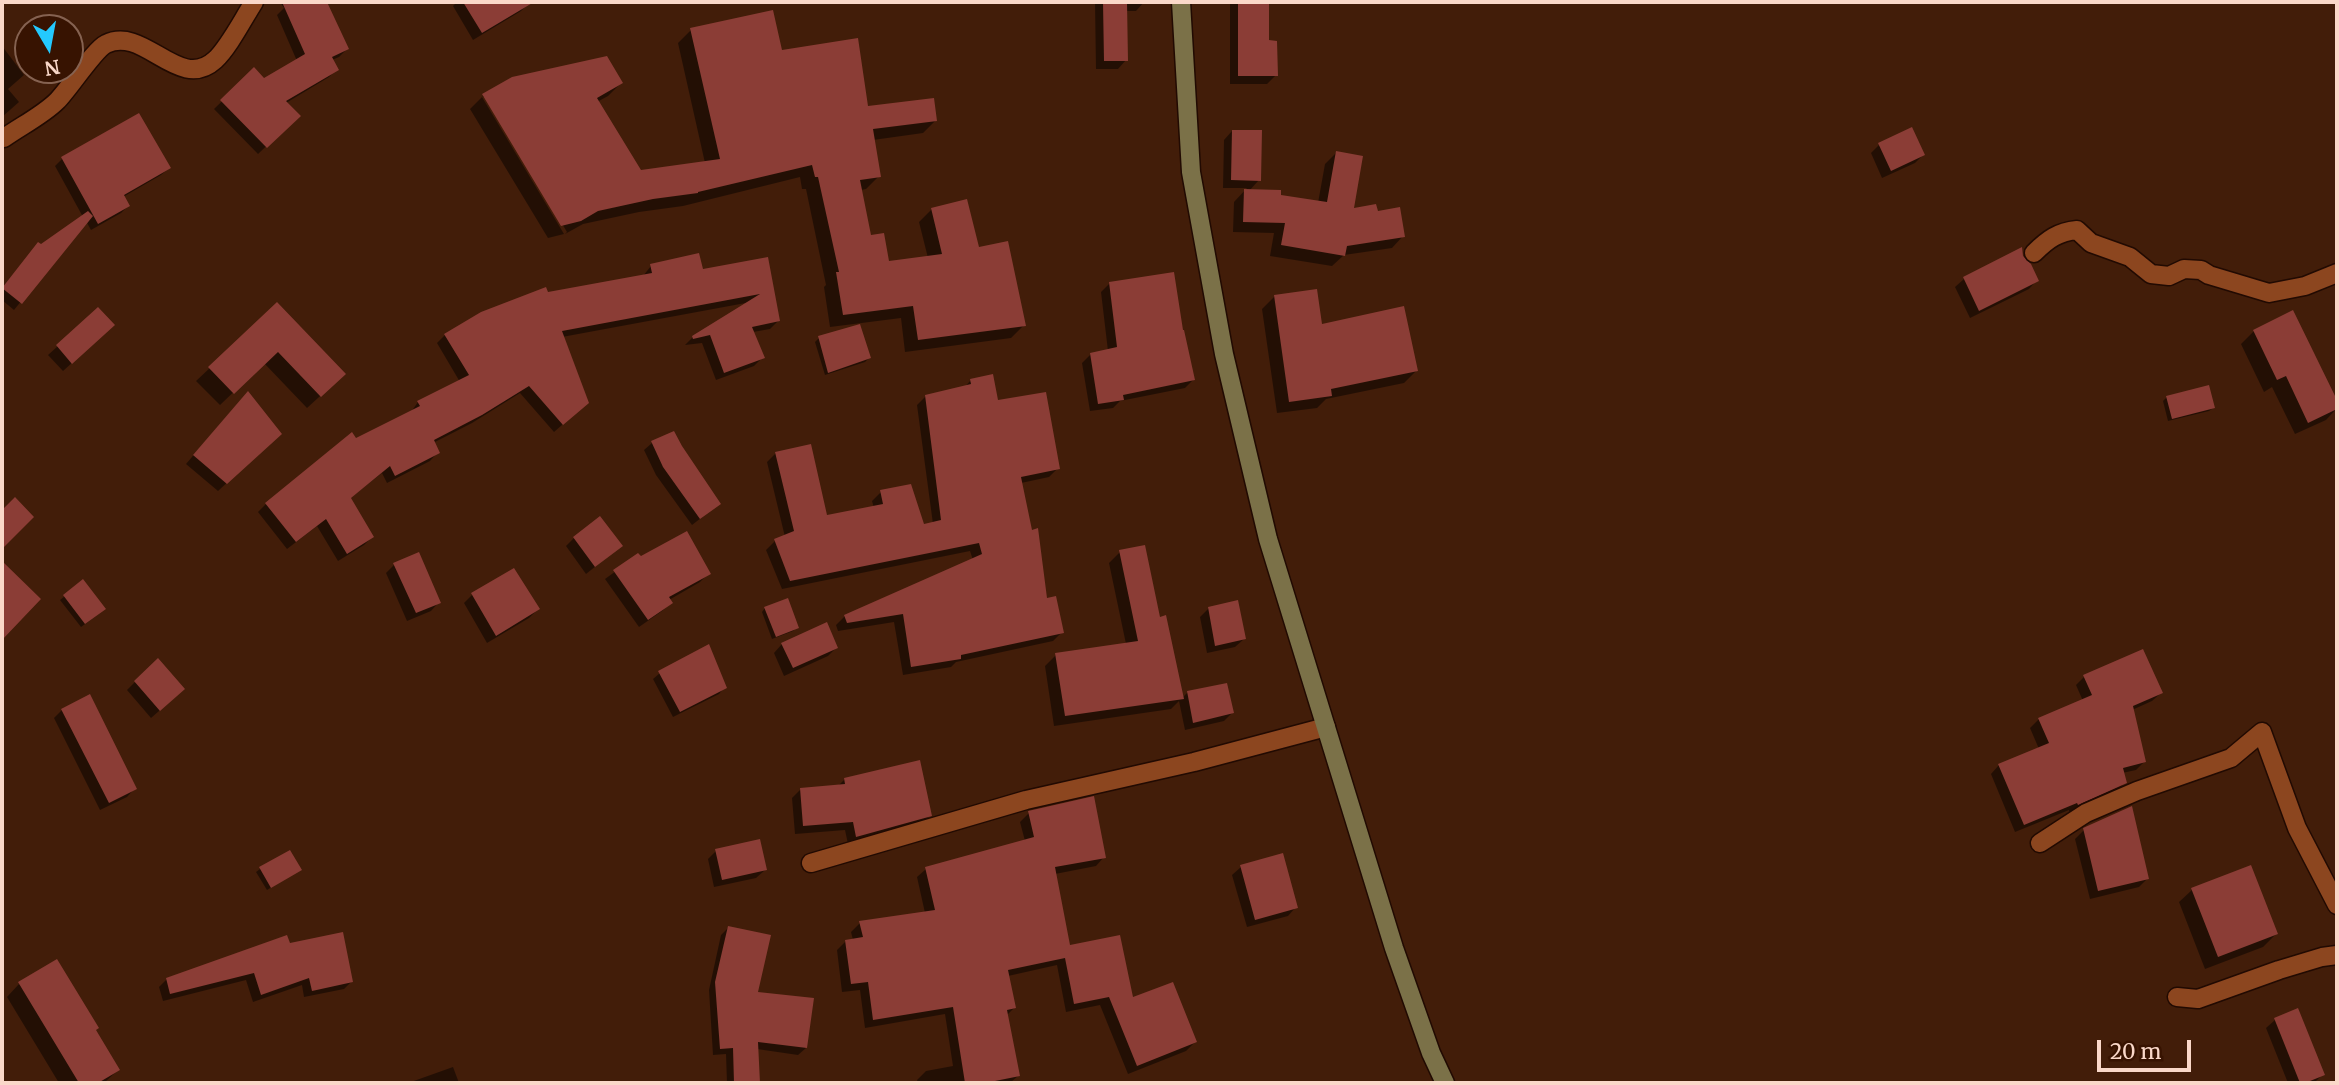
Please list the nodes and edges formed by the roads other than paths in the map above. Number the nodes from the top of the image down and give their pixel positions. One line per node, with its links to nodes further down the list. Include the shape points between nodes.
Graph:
1 (254, 2): 3 (street, via 217,58 196,70 169,63 130,40 104,44 56,102)
2 (1181, 2): 6 (street, via 1192,172 1224,354 1268,539)
3 (4, 138)
4 (2034, 253): 5 (street, via 2048,239 2077,230 2091,243 2130,257 2151,274 2201,270 2269,293)
5 (2337, 273)
6 (1326, 727): 8 (street, via 1026,800); 12 (street, via 1394,948)
7 (2040, 843): 9 (street, via 2086,813 2231,758 2262,732 2297,828)
8 (811, 863)
9 (2337, 905)
10 (2337, 955): 11 (street, via 2198,999)
11 (2177, 997)
12 (1445, 1083)

